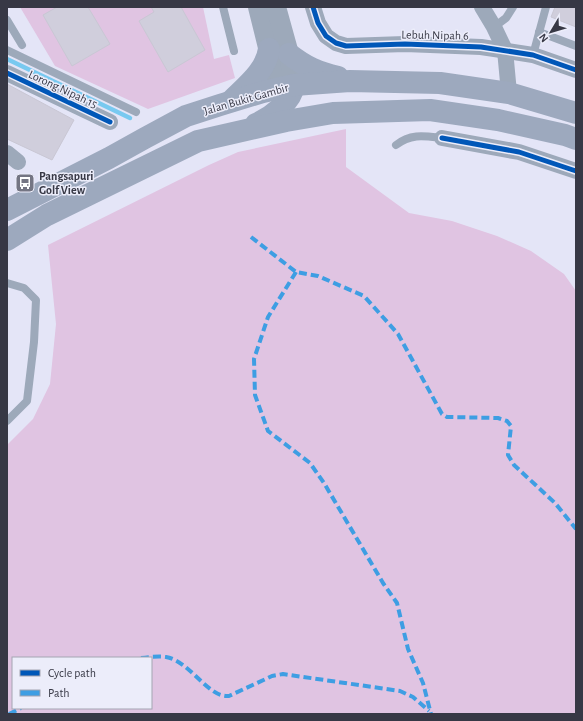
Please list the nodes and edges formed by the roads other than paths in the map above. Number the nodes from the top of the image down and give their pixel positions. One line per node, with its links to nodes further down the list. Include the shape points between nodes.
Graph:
1 (223, 7): 15 (lane)
2 (258, 7): 16 (street)
3 (276, 7): 16 (street)
4 (313, 7): 14 (street, Lebuh Nipah 6, via 326,36 346,46 434,45)
5 (482, 7): 9 (street)
6 (513, 7): 9 (lane, via 506,18)
7 (546, 7): 10 (lane)
8 (7, 20): 11 (lane)
9 (494, 27): 14 (street)
10 (539, 32): 12 (lane); 17 (lane)
11 (22, 45)
12 (576, 46)
13 (7, 50): 24 (lane)
14 (505, 50): 17 (street, Lebuh Nipah 6); 22 (street)
15 (234, 51)
16 (279, 52): 20 (main road, via 317,72); 21 (street); 23 (main road, via 268,56 261,70)
17 (533, 55): 18 (street, Lebuh Nipah 6)
18 (576, 70)
19 (7, 73): 27 (street, Lorong Nipah 15)
20 (350, 81): 21 (main road, Jalan Bukit Gambir); 22 (main road, Jalan Bukit Gambir, via 440,83)
21 (286, 91): 23 (main road, Jalan Bukit Gambir); 25 (main road, via 298,105); 28 (main road, via 267,119)
22 (509, 93): 26 (main road, Jalan Bukit Gambir)
23 (230, 102): 33 (main road, Jalan Bukit Gambir, via 186,116)
24 (136, 112)
25 (333, 113): 28 (main road); 30 (main road, via 430,110 498,120)
26 (576, 113)
27 (110, 122)
28 (245, 130): 34 (main road, via 198,141 47,215)
29 (442, 138): 31 (lane, via 421,135 409,137); 32 (street, via 519,152)
30 (576, 139)
31 (396, 145)
32 (576, 171)
33 (7, 210)
34 (7, 240)
35 (7, 283): 36 (lane, via 24,288 36,300 27,401)
36 (7, 421)

